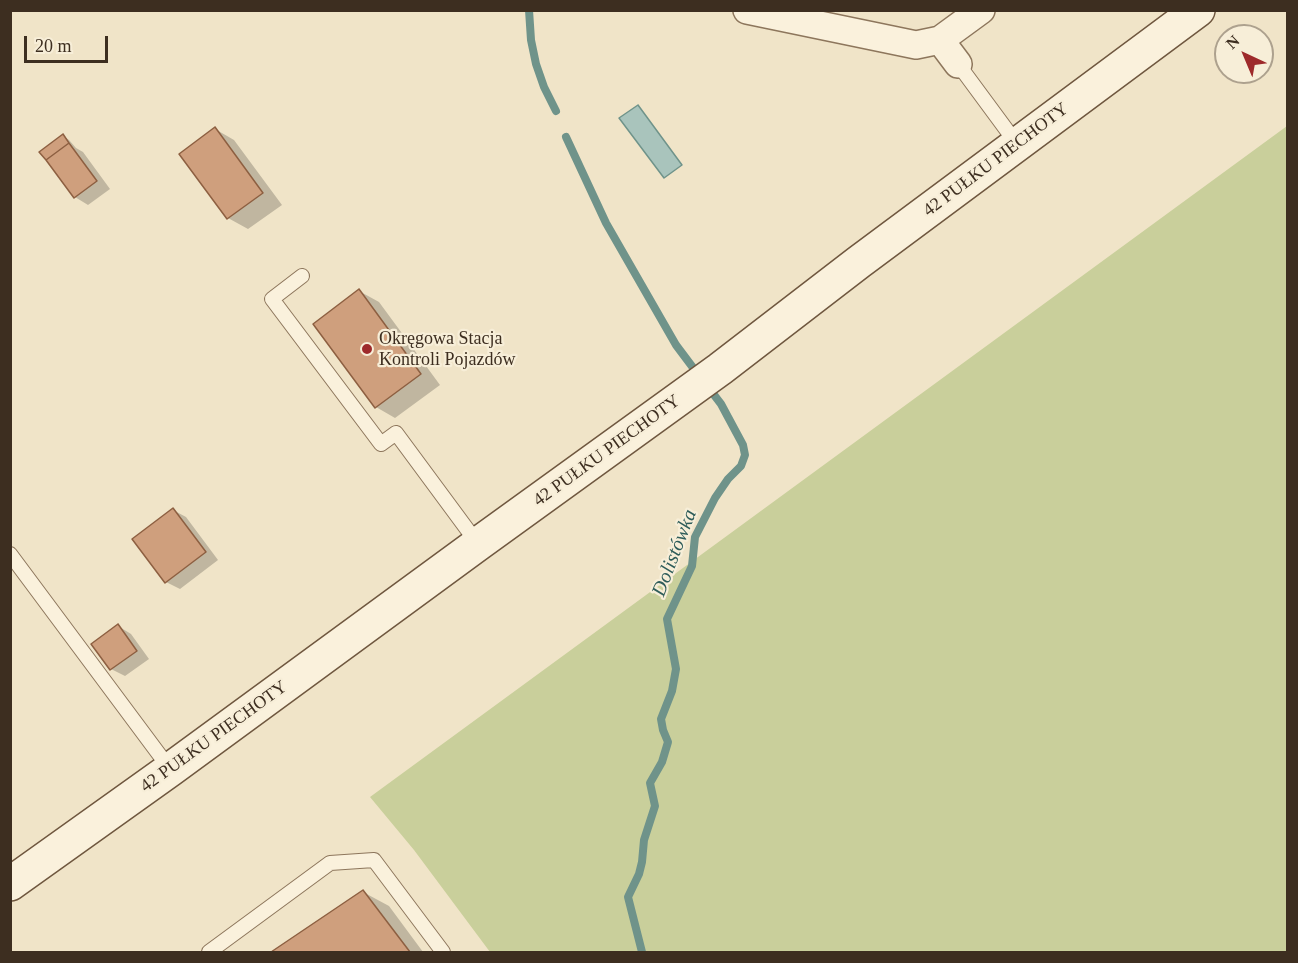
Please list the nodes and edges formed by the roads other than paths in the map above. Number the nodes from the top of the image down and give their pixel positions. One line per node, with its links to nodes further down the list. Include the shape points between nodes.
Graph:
1 (747, 10): 4 (street, via 916,45)
2 (981, 10): 4 (street)
3 (1198, 10): 6 (street, 42 PUŁKU PIECHOTY)
4 (940, 40): 5 (street)
5 (958, 64): 6 (lane)
6 (1017, 144): 8 (street, 42 PUŁKU PIECHOTY, via 720,369)
7 (302, 276): 8 (lane, via 272,299 381,444 396,432)
8 (478, 544): 10 (street, 42 PUŁKU PIECHOTY)
9 (10, 554): 10 (lane)
10 (171, 769): 11 (street, 42 PUŁKU PIECHOTY)
11 (10, 884)
12 (209, 952): 13 (lane, via 330,863 374,860)
13 (442, 952)

